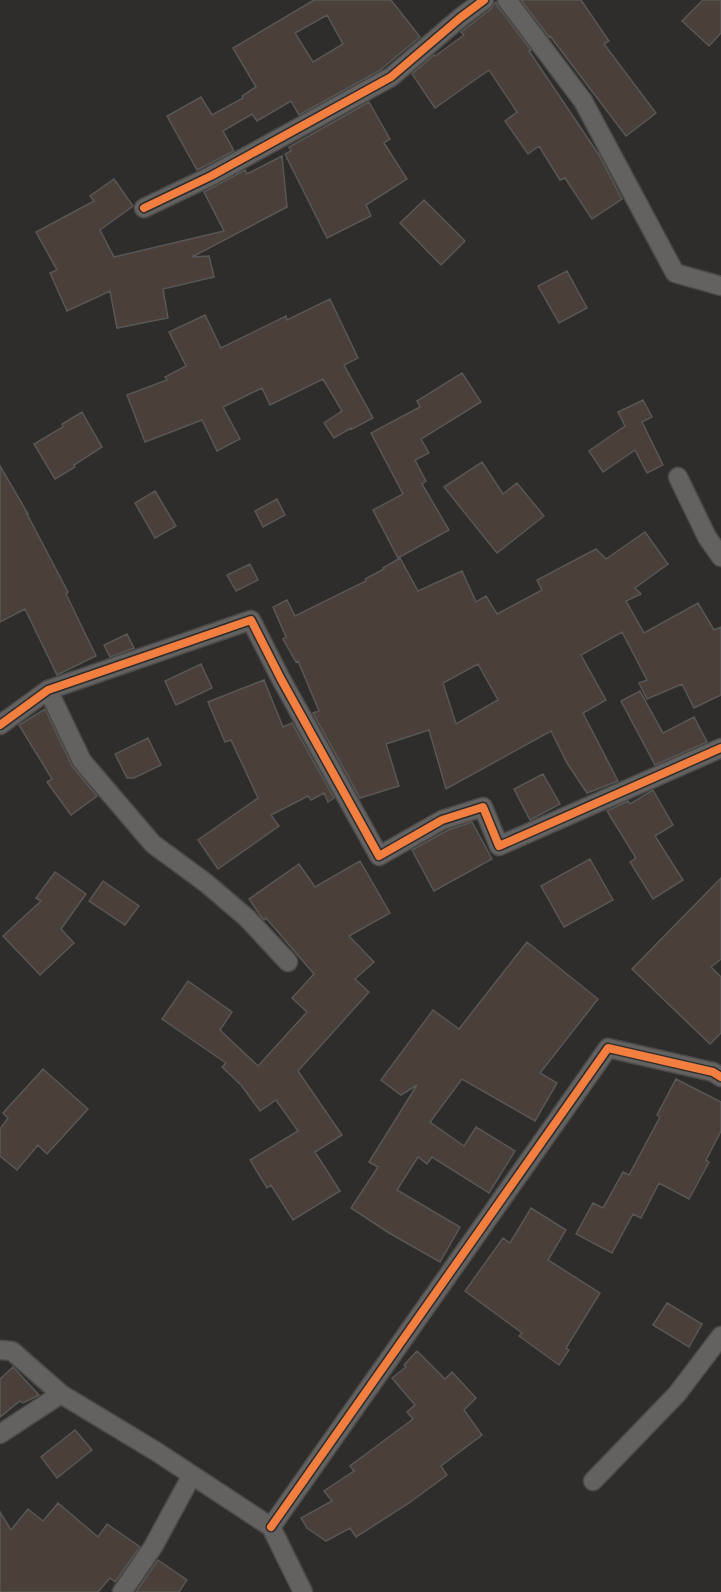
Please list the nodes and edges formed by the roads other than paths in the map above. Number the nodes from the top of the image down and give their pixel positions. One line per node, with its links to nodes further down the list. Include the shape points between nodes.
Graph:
1 (484, 0): 3 (street, via 391,78)
2 (507, 0): 4 (street, via 583,101 675,273)
3 (144, 208)
4 (721, 286)
5 (678, 477): 6 (street)
6 (721, 557)
7 (48, 690): 8 (street); 9 (street, via 251,620 379,856 442,820 483,807 499,846); 10 (street, via 82,761 153,844 247,918)
8 (0, 725)
9 (721, 748)
10 (288, 962)
11 (721, 1077): 18 (street, via 608,1048)
12 (721, 1336): 17 (street, via 677,1394)
13 (0, 1350): 14 (street, via 12,1351)
14 (61, 1394): 15 (street); 16 (street)
15 (0, 1434)
16 (192, 1475): 18 (street); 19 (street, via 153,1547)
17 (593, 1481)
18 (271, 1527): 20 (street)
19 (122, 1592)
20 (303, 1592)

